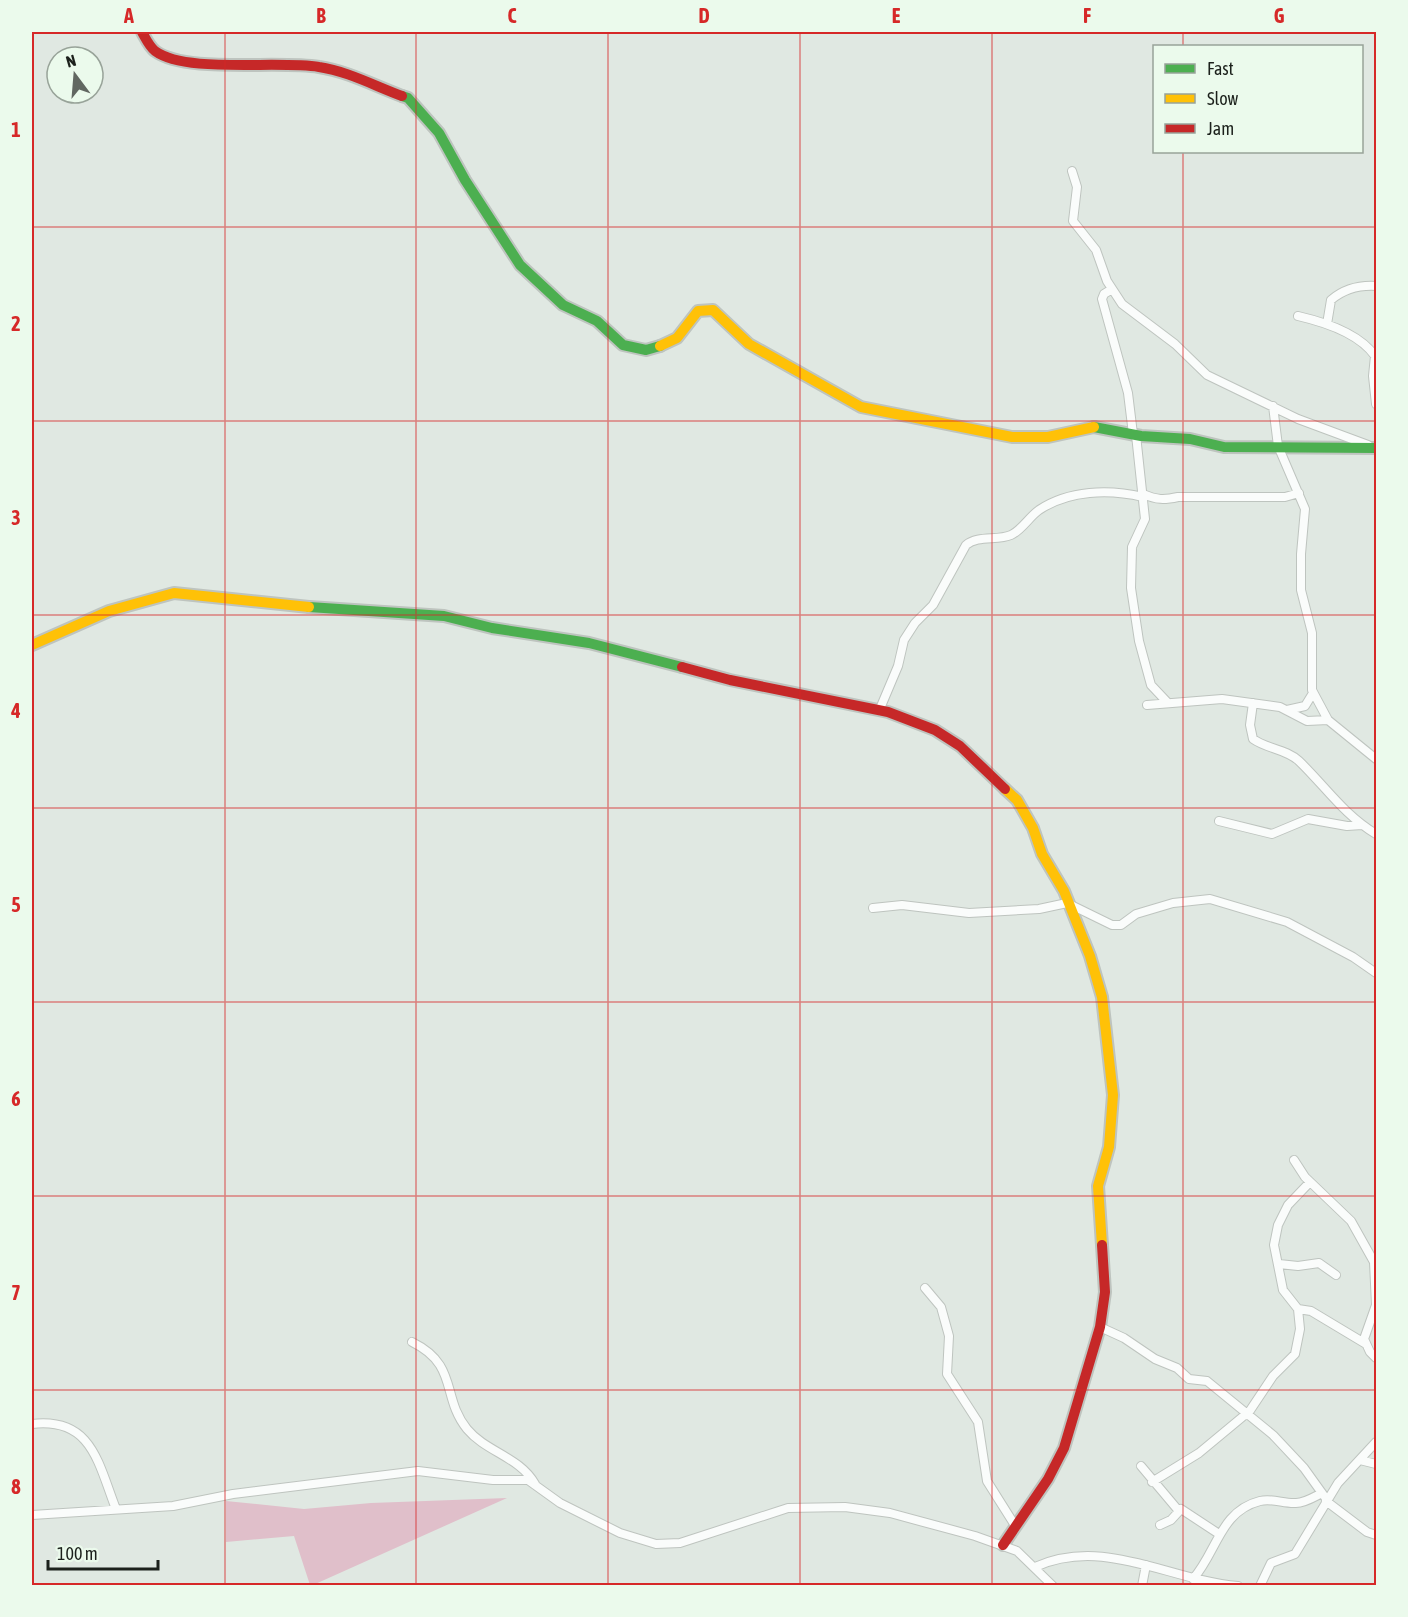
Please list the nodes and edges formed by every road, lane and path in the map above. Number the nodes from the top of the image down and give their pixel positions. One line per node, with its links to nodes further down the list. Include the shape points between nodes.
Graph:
1 (142, 32): 10 (street, via 156,52 180,61 336,70 400,93 417,106 439,133 520,265 563,305 597,321 629,348 646,350 664,345 677,338 698,311 713,310 762,353 861,407 1012,437 1048,438 1099,426)
2 (1072, 171): 4 (street, via 1077,181 1073,221 1096,250)
3 (1377, 286): 6 (street, via 1353,287 1337,295 1331,300)
4 (1112, 289): 9 (street, via 1134,315 1175,344 1207,375); 10 (street, via 1102,299)
5 (1298, 316): 6 (street)
6 (1328, 324): 7 (street)
7 (1376, 356): 8 (street, via 1373,376)
8 (1377, 404)
9 (1273, 406): 11 (street); 12 (street)
10 (1135, 434): 11 (street, via 1190,439 1224,447); 14 (street)
11 (1278, 446): 12 (street); 13 (street)
12 (1377, 448)
13 (1299, 493): 14 (street, via 1286,497 1167,500); 16 (street, via 1305,509 1301,590 1312,633)
14 (1143, 496): 17 (street, via 1143,528 1132,547 1131,588 1151,685); 21 (street, via 1117,492 1079,494 1037,511 1013,535 966,545 933,604 904,640)
15 (32, 645): 21 (street, via 142,600 174,593 206,595 297,607 444,616 492,628 589,643 730,680)
16 (1313, 693): 20 (street, via 1305,706); 22 (street)
17 (1168, 703): 18 (street, via 1222,699); 19 (street)
18 (1253, 703): 20 (street); 25 (street, via 1253,739 1298,760 1334,801)
19 (1147, 705)
20 (1287, 710): 22 (street, via 1307,721)
21 (879, 711): 27 (street, via 935,730 960,746 1017,800 1042,854 1065,891)
22 (1328, 720): 23 (street)
23 (1377, 759)
24 (1219, 821): 25 (street, via 1272,834 1308,819)
25 (1362, 825): 26 (street)
26 (1377, 834)
27 (1067, 903): 28 (street, via 1039,909 969,913 902,905); 29 (street, via 1112,925 1121,925 1136,914 1173,903 1210,899 1287,922); 36 (street, via 1090,956 1102,998 1112,1063 1109,1147 1098,1186 1105,1292)
28 (873, 908)
29 (1377, 973)
30 (1294, 1160): 31 (street)
31 (1310, 1182): 32 (street, via 1288,1205 1278,1225 1274,1245); 38 (street, via 1351,1221 1374,1262 1376,1305 1365,1335)
32 (1279, 1264): 33 (street, via 1319,1263); 35 (street, via 1283,1290)
33 (1336, 1275)
34 (925, 1288): 53 (street, via 941,1307 949,1336 947,1374 978,1422 987,1481)
35 (1298, 1309): 38 (street, via 1311,1311); 40 (street, via 1300,1329 1295,1354 1273,1376)
36 (1100, 1327): 40 (street, via 1177,1368 1189,1379 1207,1381); 53 (street, via 1064,1448)
37 (412, 1342): 47 (street, via 428,1351 442,1367 465,1427 523,1469)
38 (1366, 1344): 39 (street)
39 (1377, 1358)
40 (1246, 1415): 46 (street, via 1199,1454); 48 (street, via 1273,1435)
41 (32, 1424): 49 (street, via 63,1425 83,1437)
42 (1377, 1442): 43 (street)
43 (1360, 1460): 44 (street); 48 (street)
44 (1377, 1464)
45 (1141, 1467): 46 (street)
46 (1152, 1482): 50 (street)
47 (536, 1485): 49 (street, via 528,1480 417,1471 233,1494 173,1506); 56 (street, via 560,1503 620,1533 656,1545 680,1543 804,1506 890,1513)
48 (1325, 1498): 54 (street, via 1301,1503 1260,1501 1235,1514); 55 (street, via 1367,1532); 63 (street, via 1294,1554 1271,1563)
49 (116, 1509): 51 (street)
50 (1178, 1510): 52 (street, via 1171,1520); 54 (street, via 1185,1510)
51 (32, 1515)
52 (1160, 1525)
53 (1016, 1527): 56 (street)
54 (1219, 1534): 59 (street, via 1211,1556)
55 (1377, 1535)
56 (1004, 1545): 58 (street)
57 (1146, 1565): 58 (street, via 1089,1554); 59 (street); 61 (street)
58 (1035, 1568): 60 (street)
59 (1191, 1581): 62 (street)
60 (1053, 1586)
61 (1142, 1586)
62 (1238, 1586)
63 (1260, 1586)

